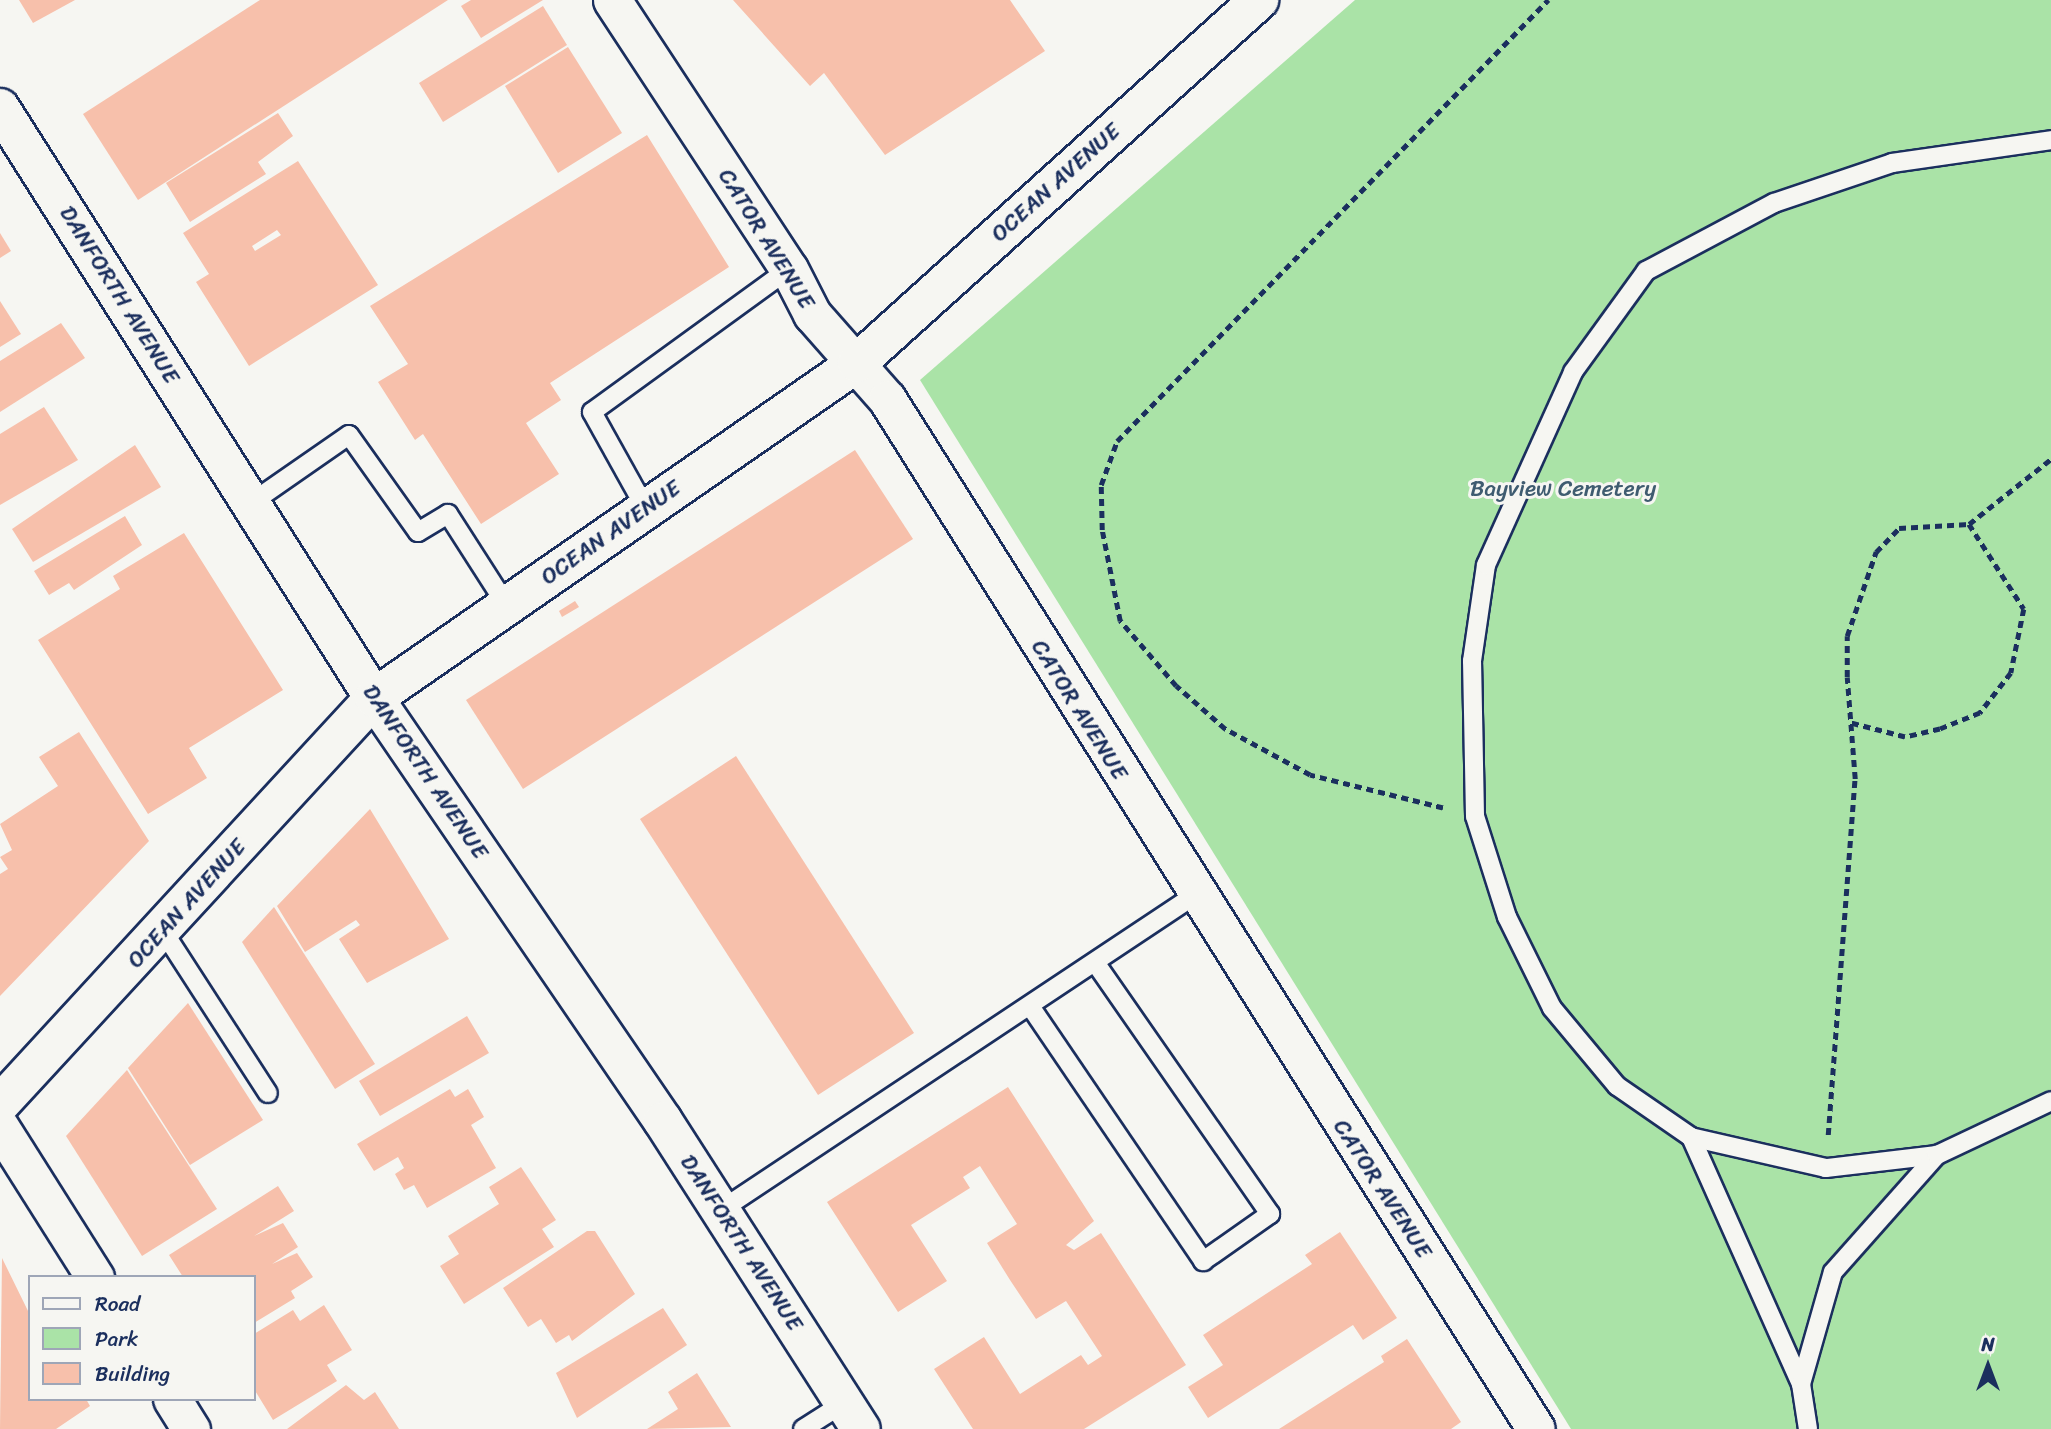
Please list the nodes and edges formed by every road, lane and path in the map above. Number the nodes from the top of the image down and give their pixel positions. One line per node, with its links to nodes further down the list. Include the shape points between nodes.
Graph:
1 (612, 0): 6 (street, CATOR AVENUE)
2 (1259, 0): 7 (street, OCEAN AVENUE)
3 (1548, 0): 15 (path, via 1117,441 1101,485 1102,530 1121,621 1186,695 1225,729 1310,775)
4 (0, 108): 9 (street, DANFORTH AVENUE)
5 (2051, 140): 15 (lane, via 1892,163 1774,203 1646,271 1573,372 1486,565 1472,661)
6 (789, 269): 7 (street, CATOR AVENUE, via 812,314); 10 (lane, via 592,412)
7 (857, 363): 10 (street, OCEAN AVENUE); 16 (street, CATOR AVENUE, via 887,399)
8 (2051, 459): 11 (path)
9 (251, 503): 12 (lane, via 349,435 418,532 448,513); 13 (street, DANFORTH AVENUE)
10 (646, 509): 12 (street, OCEAN AVENUE)
11 (1969, 524): 14 (path, via 1899,528 1876,552 1847,636); 14 (path, via 2024,609 2011,673 1980,713 1940,729 1905,737)
12 (507, 606): 13 (street, OCEAN AVENUE)
13 (374, 698): 17 (street, OCEAN AVENUE); 27 (street, DANFORTH AVENUE)
14 (1851, 723): 26 (path, via 1854,779)
15 (1475, 816): 24 (lane, via 1507,917 1552,1008 1617,1086)
16 (1195, 895): 18 (lane); 34 (street, CATOR AVENUE)
17 (163, 931): 20 (lane); 22 (street, OCEAN AVENUE)
18 (1096, 964): 19 (lane); 19 (lane, via 1270,1214 1203,1261)
19 (1032, 1009): 27 (lane)
20 (268, 1093)
21 (2051, 1101): 25 (lane)
22 (0, 1104)
23 (0, 1127): 28 (street)
24 (1691, 1137): 26 (lane); 29 (lane)
25 (1937, 1155): 26 (lane); 29 (lane, via 1833,1272)
26 (1826, 1168)
27 (721, 1210): 31 (street, DANFORTH AVENUE)
28 (94, 1275)
29 (1801, 1384): 35 (lane)
30 (173, 1401): 32 (street)
31 (852, 1416): 33 (lane)
32 (191, 1429)
33 (803, 1429)
34 (1536, 1429)
35 (1808, 1429)

